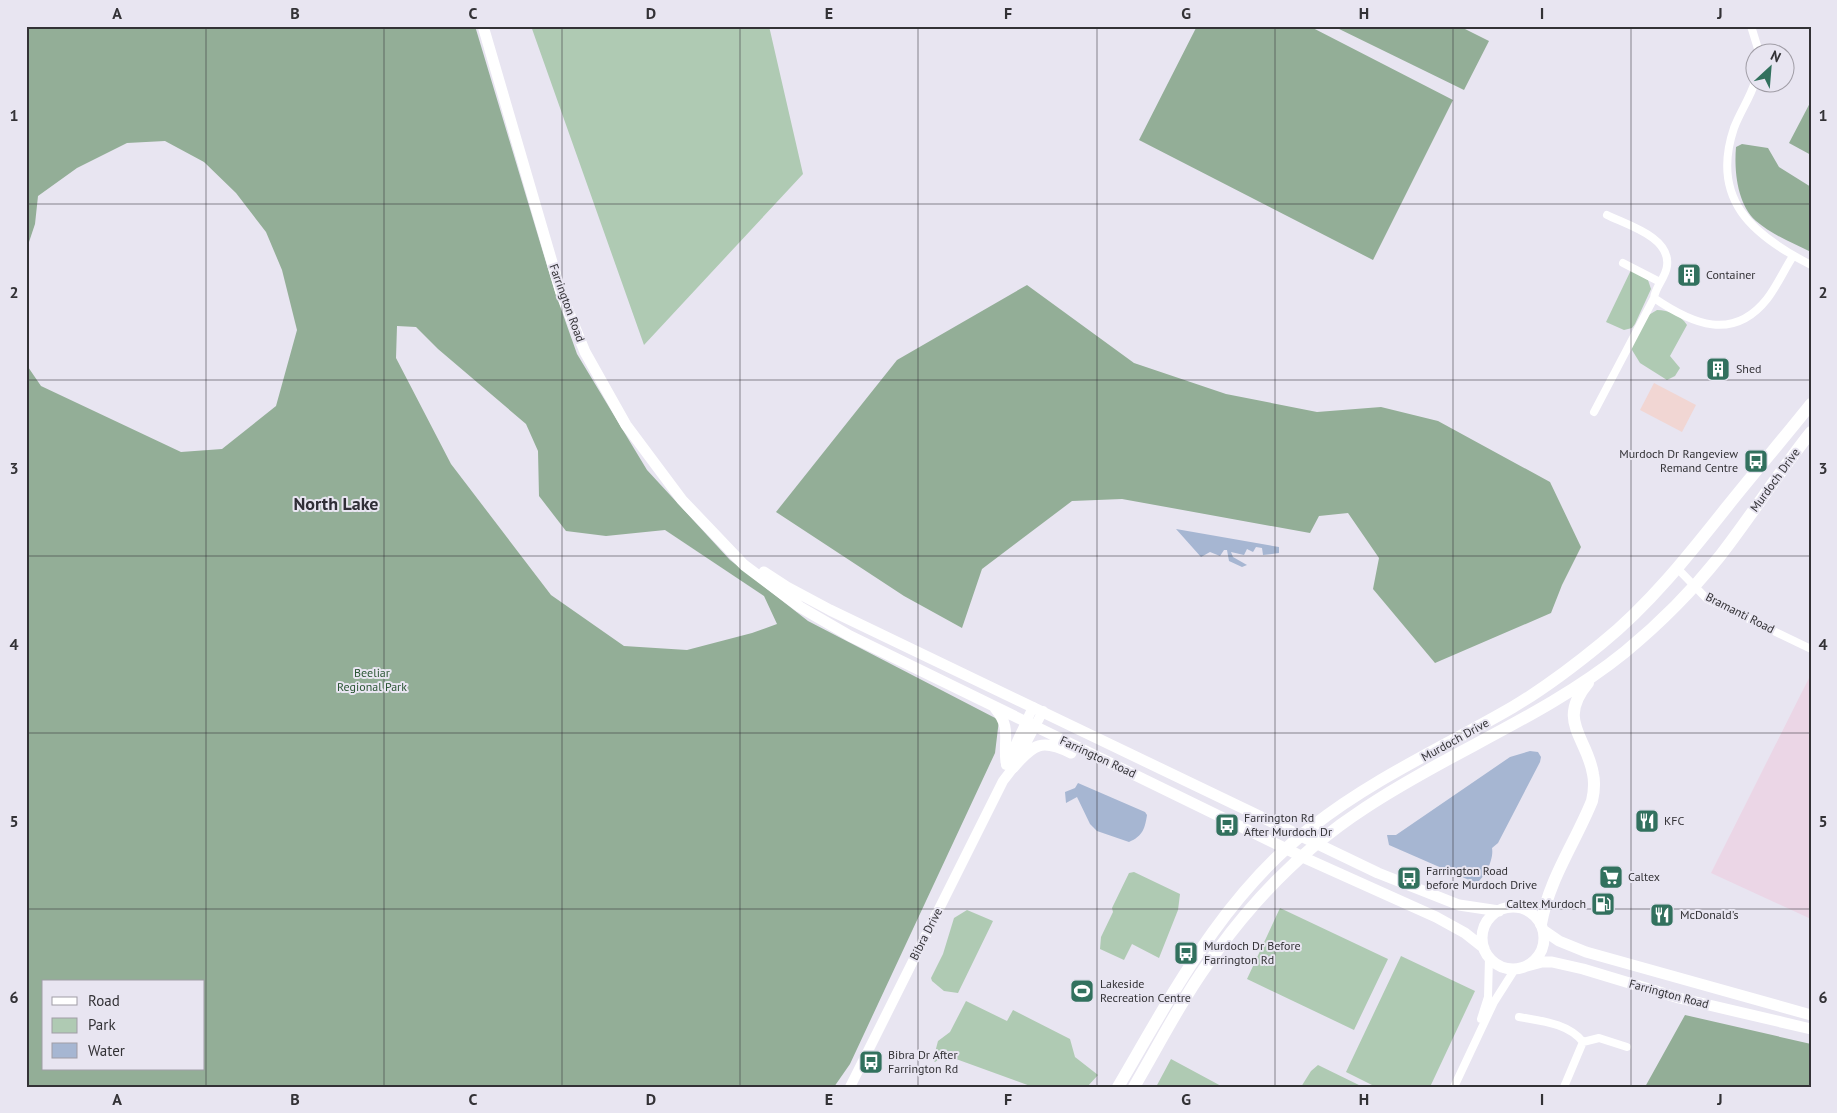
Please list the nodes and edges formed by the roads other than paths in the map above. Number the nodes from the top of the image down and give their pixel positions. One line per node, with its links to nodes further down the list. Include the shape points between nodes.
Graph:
1 (482, 26): 14 (main road, Farrington Road, via 561,293 585,352 644,451 682,500)
2 (1752, 26): 3 (street)
3 (1756, 42)
4 (1750, 92): 6 (street, via 1734,128 1726,162 1730,194 1744,218 1756,230)
5 (1607, 215): 9 (street, via 1656,240 1667,254 1667,268)
6 (1793, 256): 8 (street); 10 (street, via 1767,299 1748,318 1723,327 1702,324)
7 (1623, 262): 9 (street)
8 (1811, 265)
9 (1660, 282): 10 (street)
10 (1654, 298): 12 (street)
11 (1811, 404): 15 (main road, Murdoch Drive)
12 (1594, 412)
13 (1811, 432): 16 (main road, Murdoch Drive, via 1732,541)
14 (724, 543): 19 (main road, Farrington Road, via 744,565 800,607 850,636); 20 (main road, Farrington Road, via 787,587)
15 (1677, 568): 16 (street, Bramanti Road); 37 (main road, Murdoch Drive, via 1616,632 1559,677 1362,792 1310,828 1262,873 1225,915 1193,959)
16 (1695, 585): 17 (street, Bramanti Road, via 1707,599); 18 (main road, Murdoch Drive, via 1648,633)
17 (1811, 649)
18 (1596, 674): 27 (main road, via 1579,694 1573,718 1593,772 1592,801 1553,880 1545,903); 38 (main road, Murdoch Drive, via 1375,801 1326,836 1277,880 1211,959)
19 (994, 707): 21 (main road, Farrington Road); 22 (main road, via 1006,725 1004,748)
20 (1038, 709): 21 (street, Bibra Drive); 24 (main road, Farrington Road)
21 (1030, 724): 22 (street, Bibra Drive); 23 (main road, Farrington Road)
22 (1010, 765): 23 (main road, via 1028,750 1051,745); 36 (street, Bibra Drive)
23 (1141, 778): 25 (main road, Farrington Road)
24 (1181, 778): 25 (main road, via 1175,784 1222,810); 26 (main road, Farrington Road, via 1378,873 1459,905)
25 (1230, 820): 28 (main road, Farrington Road, via 1443,921 1465,933)
26 (1499, 911): 27 (main road, via 1511,908 1526,910); 28 (main road, via 1485,927)
27 (1542, 927): 29 (main road, via 1543,947 1534,961); 30 (main road, Farrington Road, via 1559,940 1586,952)
28 (1487, 953): 29 (main road, via 1501,966); 33 (street, via 1488,997)
29 (1521, 967): 32 (main road, Farrington Road, via 1552,962 1679,998); 33 (street, via 1494,1002)
30 (1811, 1014)
31 (1519, 1016): 34 (street, via 1566,1028)
32 (1811, 1030)
33 (1476, 1038): 39 (street)
34 (1583, 1042): 35 (street, via 1599,1038); 40 (street)
35 (1627, 1047)
36 (850, 1087)
37 (1118, 1087)
38 (1134, 1087)
39 (1454, 1087)
40 (1564, 1087)

